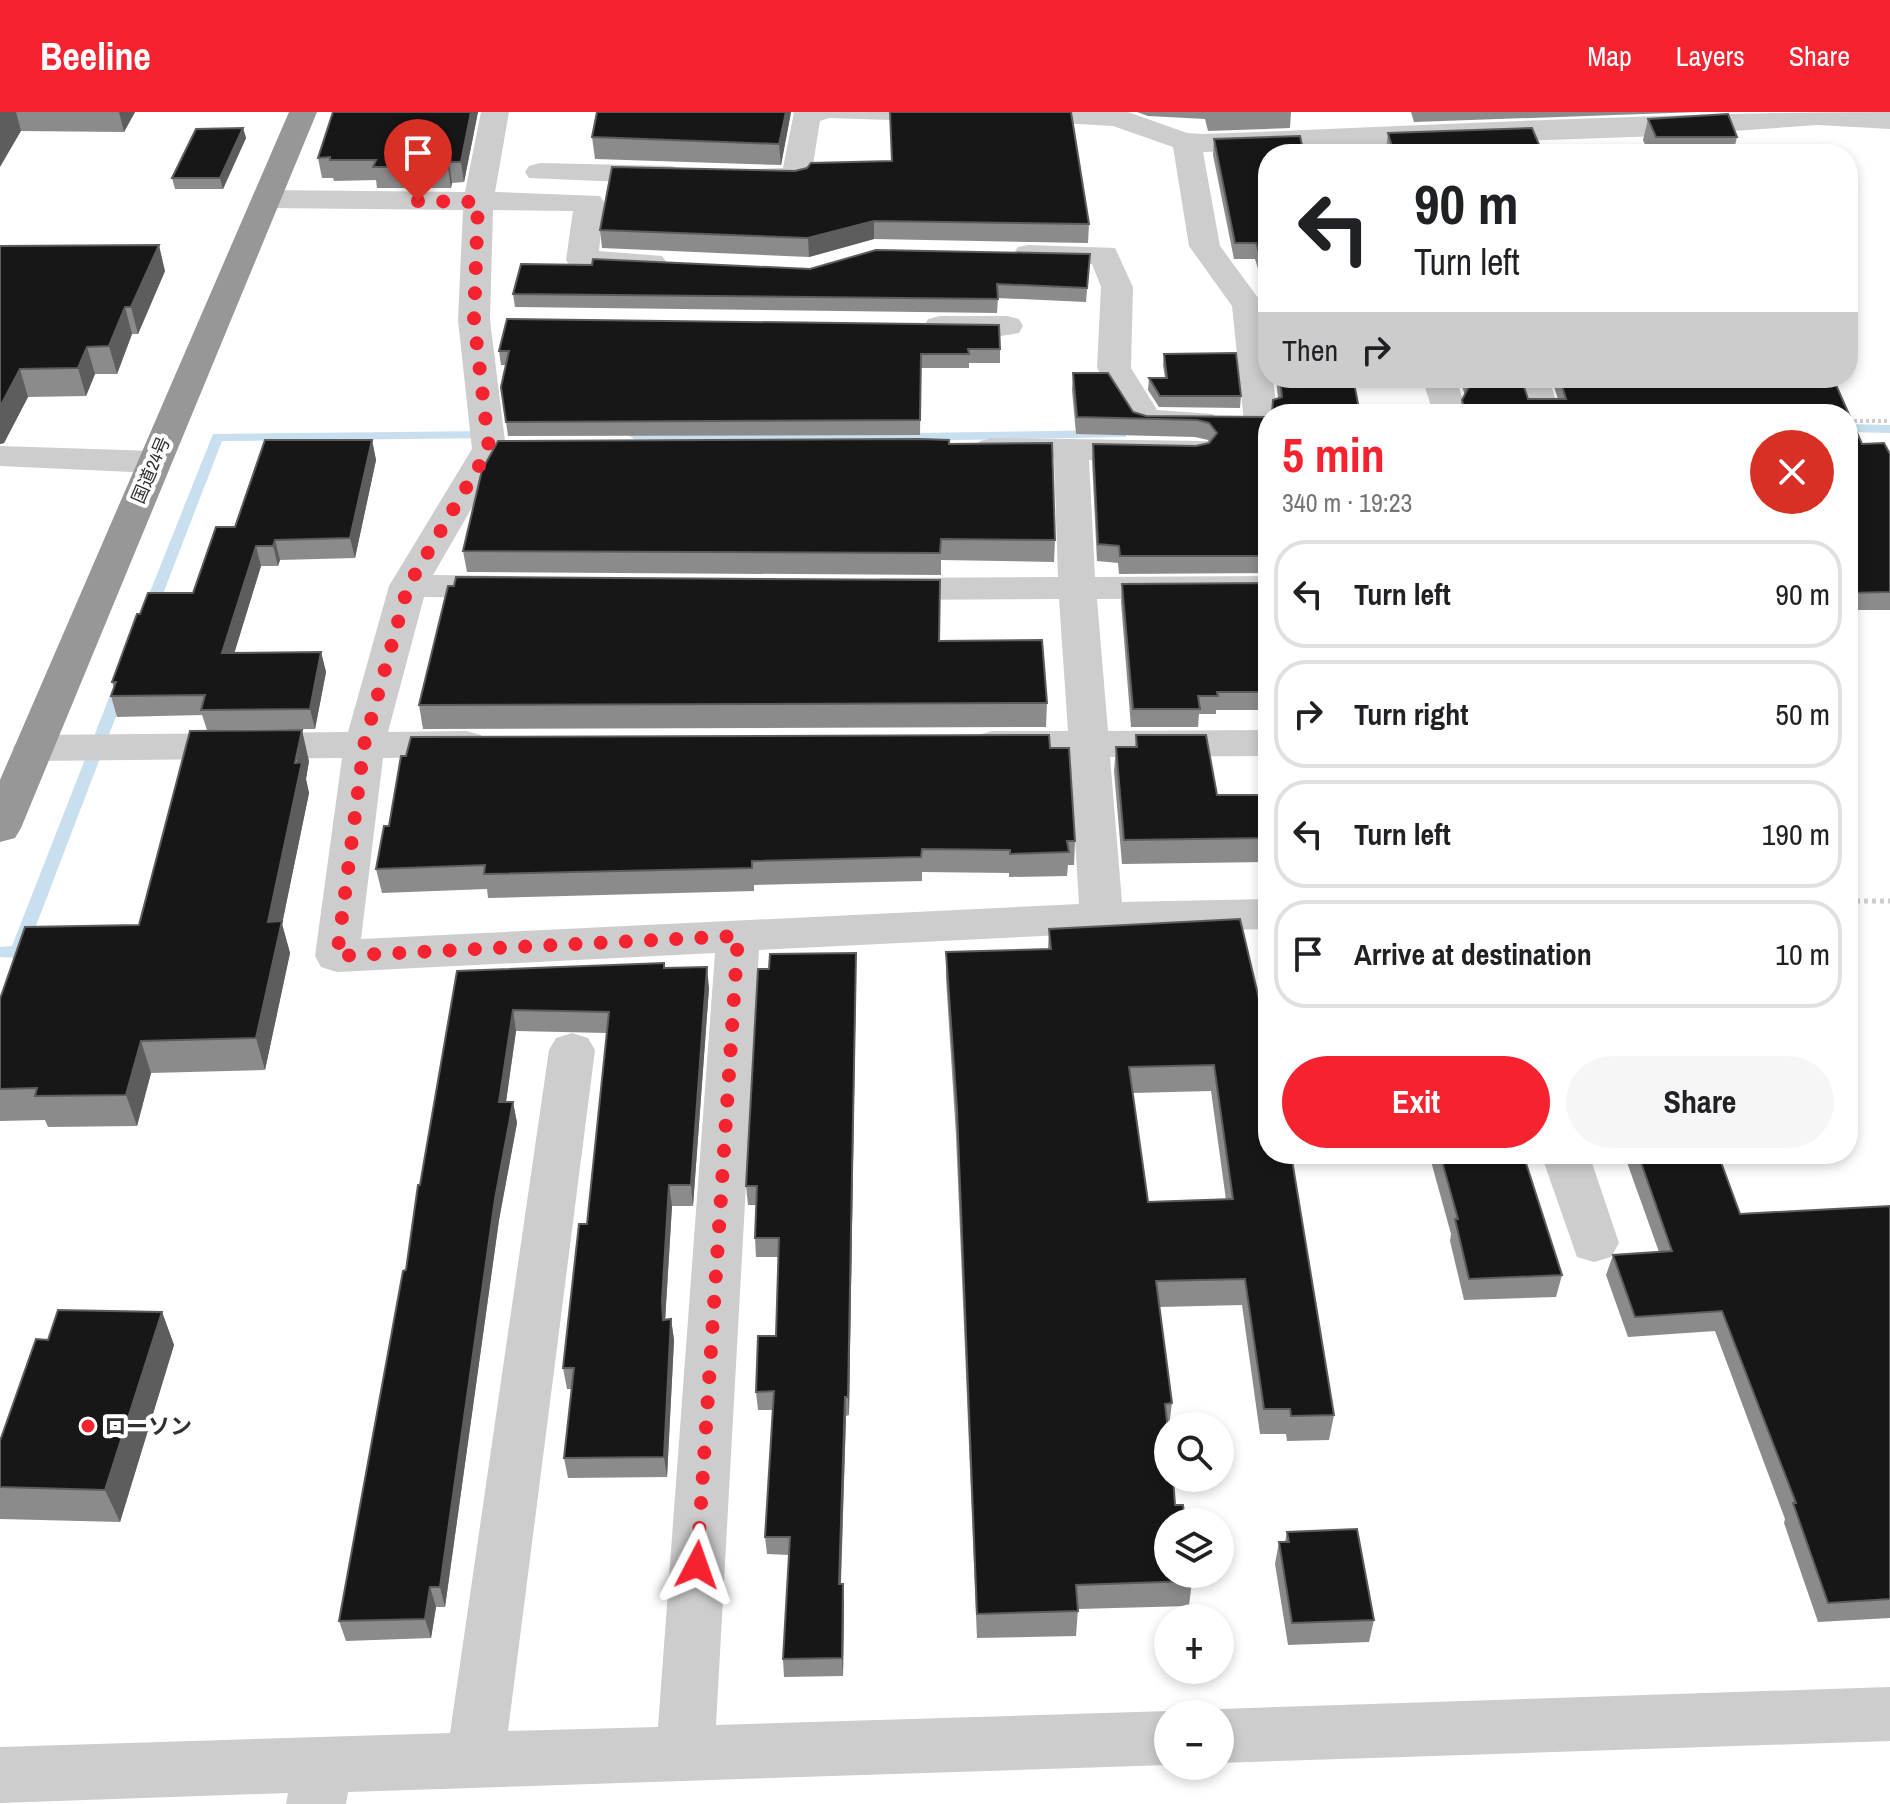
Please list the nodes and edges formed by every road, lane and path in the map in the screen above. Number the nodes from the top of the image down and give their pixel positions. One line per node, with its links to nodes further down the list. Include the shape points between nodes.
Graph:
1 (303, 112): 14 (highway, 国道24号)
2 (495, 112): 13 (street)
3 (819, 112): 13 (street, via 806,116 796,177)
4 (838, 112): 5 (street)
5 (920, 112)
6 (1025, 112): 7 (street)
7 (1125, 116): 11 (street)
8 (1657, 119): 9 (street); 10 (street)
9 (1890, 120)
10 (1494, 122): 12 (street)
11 (1187, 143): 12 (street); 20 (street, via 1205,246 1248,306)
12 (1457, 144)
13 (485, 171): 15 (street)
14 (267, 199): 15 (street); 28 (highway, 国道24号)
15 (478, 202): 17 (street, via 589,202 582,260); 29 (street, via 505,449)
16 (997, 253): 24 (street, via 1104,255 1117,287 1114,368)
17 (674, 264)
18 (913, 325): 19 (street)
19 (1007, 326)
20 (1258, 376)
21 (1858, 421): 22 (path)
22 (1890, 421)
23 (1258, 432): 24 (street)
24 (1138, 435): 25 (street)
25 (1071, 447): 26 (street); 31 (street)
26 (961, 448)
27 (0, 456): 28 (street)
28 (154, 462): 39 (highway, 国道24号)
29 (408, 586): 30 (street); 38 (street)
30 (550, 587)
31 (1077, 587): 32 (street); 33 (street); 37 (street)
32 (1258, 587)
33 (847, 589)
34 (951, 743): 37 (street)
35 (1258, 743): 37 (street)
36 (503, 744): 38 (street)
37 (1090, 744): 44 (street)
38 (364, 745): 39 (street); 45 (street, via 337,956)
39 (33, 748): 40 (highway, 国道24号)
40 (0, 828)
41 (1858, 901): 42 (path)
42 (1890, 901)
43 (1258, 914): 44 (street)
44 (1102, 918): 45 (street)
45 (738, 936): 52 (street)
46 (572, 1050): 53 (street)
47 (1568, 1164): 48 (street)
48 (1594, 1243)
49 (1890, 1714): 50 (street)
50 (1234, 1736)
51 (1154, 1738): 52 (street)
52 (685, 1753): 53 (street)
53 (475, 1760): 55 (street)
54 (0, 1775): 55 (street)
55 (319, 1784)

